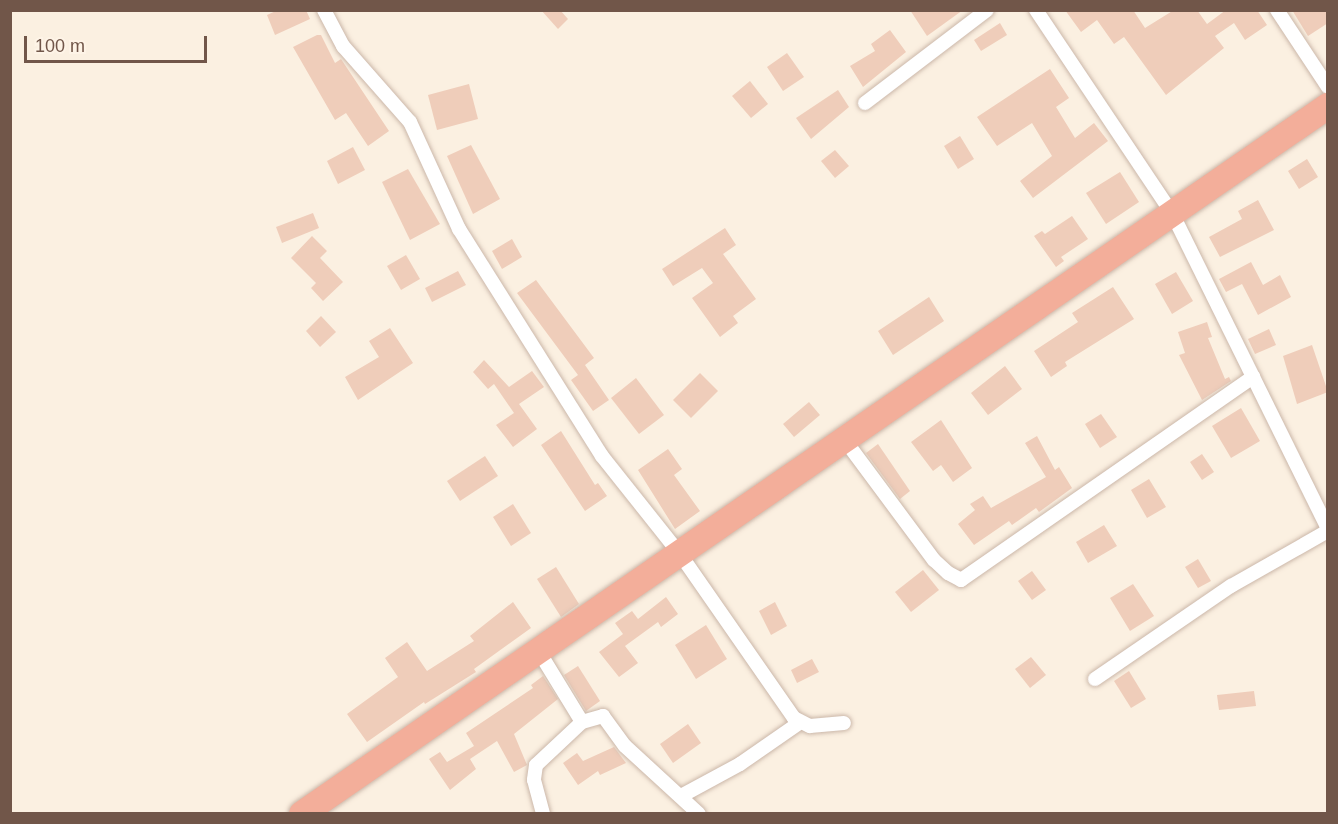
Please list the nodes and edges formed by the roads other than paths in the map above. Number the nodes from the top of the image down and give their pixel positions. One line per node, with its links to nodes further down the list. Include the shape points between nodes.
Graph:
1 (324, 10): 12 (street, via 343,46 410,122 459,230 592,442)
2 (987, 10): 6 (street)
3 (1036, 10): 8 (street)
4 (1277, 10): 5 (street)
5 (1328, 87)
6 (865, 103)
7 (1328, 106): 8 (highway)
8 (1172, 213): 9 (street); 10 (highway)
9 (1253, 377): 10 (street, via 961,580 934,560); 11 (street)
10 (844, 439): 12 (highway)
11 (1328, 530): 14 (street, via 1232,586)
12 (680, 554): 13 (highway); 16 (street)
13 (538, 650): 15 (street); 19 (highway)
14 (1095, 679)
15 (582, 722): 18 (street, via 603,716 625,746); 20 (street, via 536,765 534,780)
16 (799, 723): 17 (street); 18 (street, via 740,764)
17 (844, 723)
18 (681, 796): 21 (street)
19 (302, 813)
20 (543, 813)
21 (699, 813)

